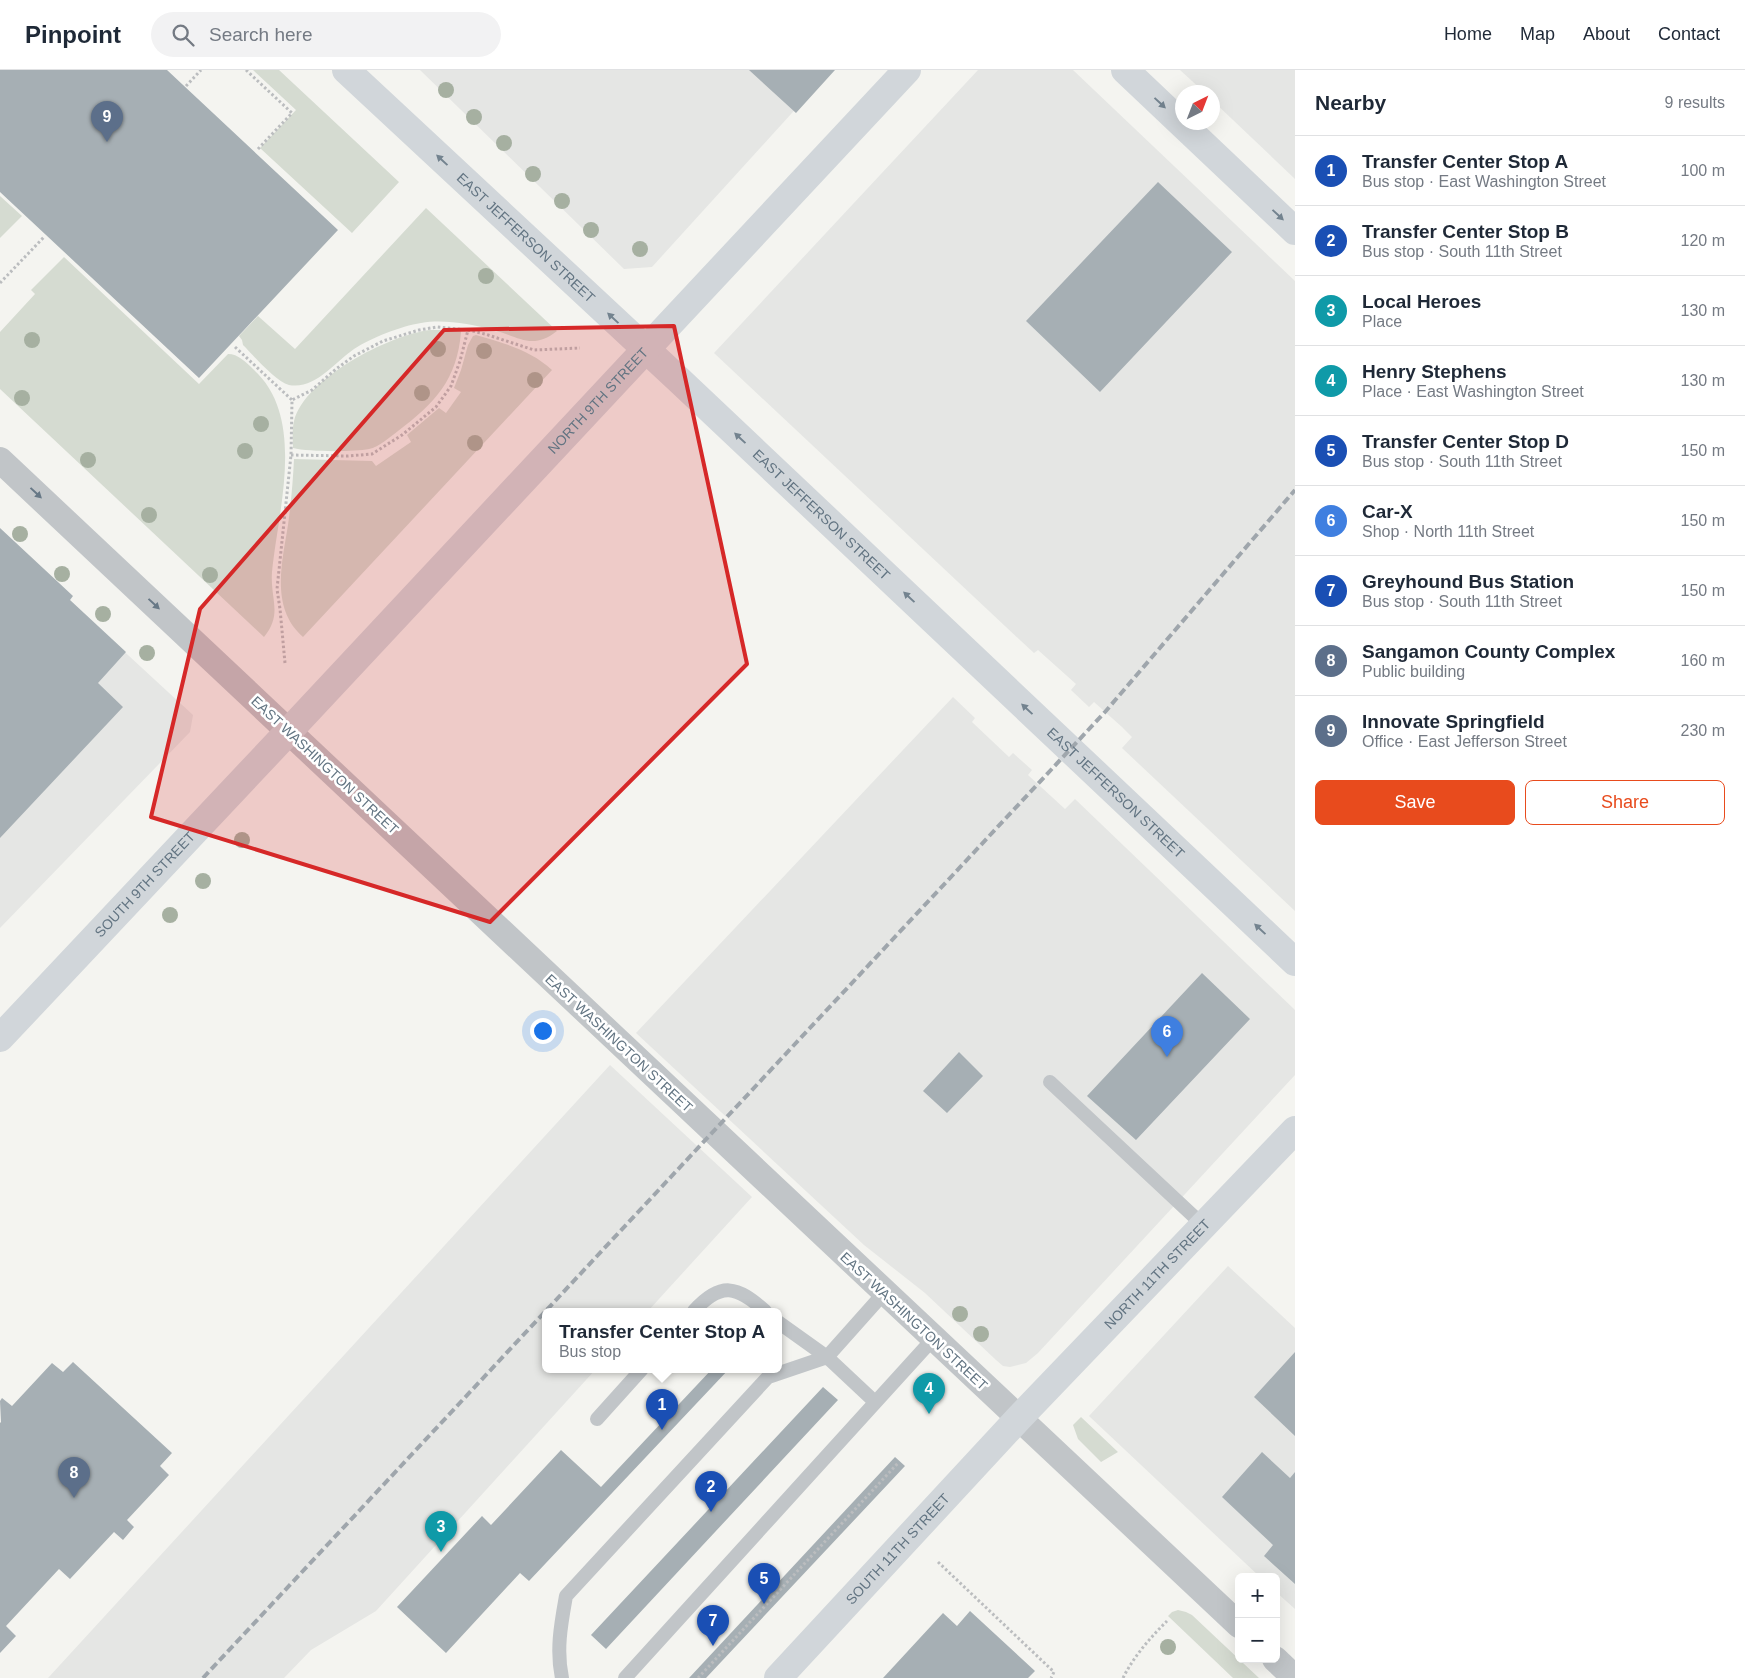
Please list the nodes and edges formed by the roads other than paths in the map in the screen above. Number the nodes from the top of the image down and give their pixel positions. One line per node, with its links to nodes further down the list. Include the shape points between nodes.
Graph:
1 (346, 70): 5 (main road, EAST JEFFERSON STREET, one-way to 1)
2 (907, 70): 5 (main road, NORTH 9TH STREET)
3 (1125, 70): 4 (main road, one-way to 4)
4 (1295, 231)
5 (646, 349): 7 (main road, NORTH 9TH STREET); 8 (main road, EAST JEFFERSON STREET, one-way to 5)
6 (0, 460): 7 (street, EAST WASHINGTON STREET, one-way to 7)
7 (289, 731): 9 (main road, SOUTH 9TH STREET); 13 (street, EAST WASHINGTON STREET)
8 (1295, 962)
9 (0, 1038)
10 (1050, 1082): 12 (lane)
11 (1295, 1130): 12 (main road, NORTH 11TH STREET)
12 (1204, 1226): 24 (main road, NORTH 11TH STREET)
13 (884, 1294): 17 (street, EAST WASHINGTON STREET); 18 (lane)
14 (697, 1308): 15 (lane, via 717,1292 734,1290)
15 (762, 1308)
16 (782, 1325): 18 (lane)
17 (933, 1339): 22 (lane); 24 (street, EAST WASHINGTON STREET)
18 (827, 1357): 19 (lane); 22 (lane)
19 (782, 1372)
20 (638, 1373): 23 (lane)
21 (780, 1373): 27 (lane, via 768,1377 566,1596 559,1639 558,1660)
22 (875, 1402): 28 (lane)
23 (597, 1419)
24 (1018, 1419): 25 (street, EAST WASHINGTON STREET); 29 (main road, SOUTH 11TH STREET)
25 (1235, 1621)
26 (1279, 1663): 30 (street)
27 (562, 1678)
28 (625, 1678)
29 (778, 1678)
30 (1295, 1678)

